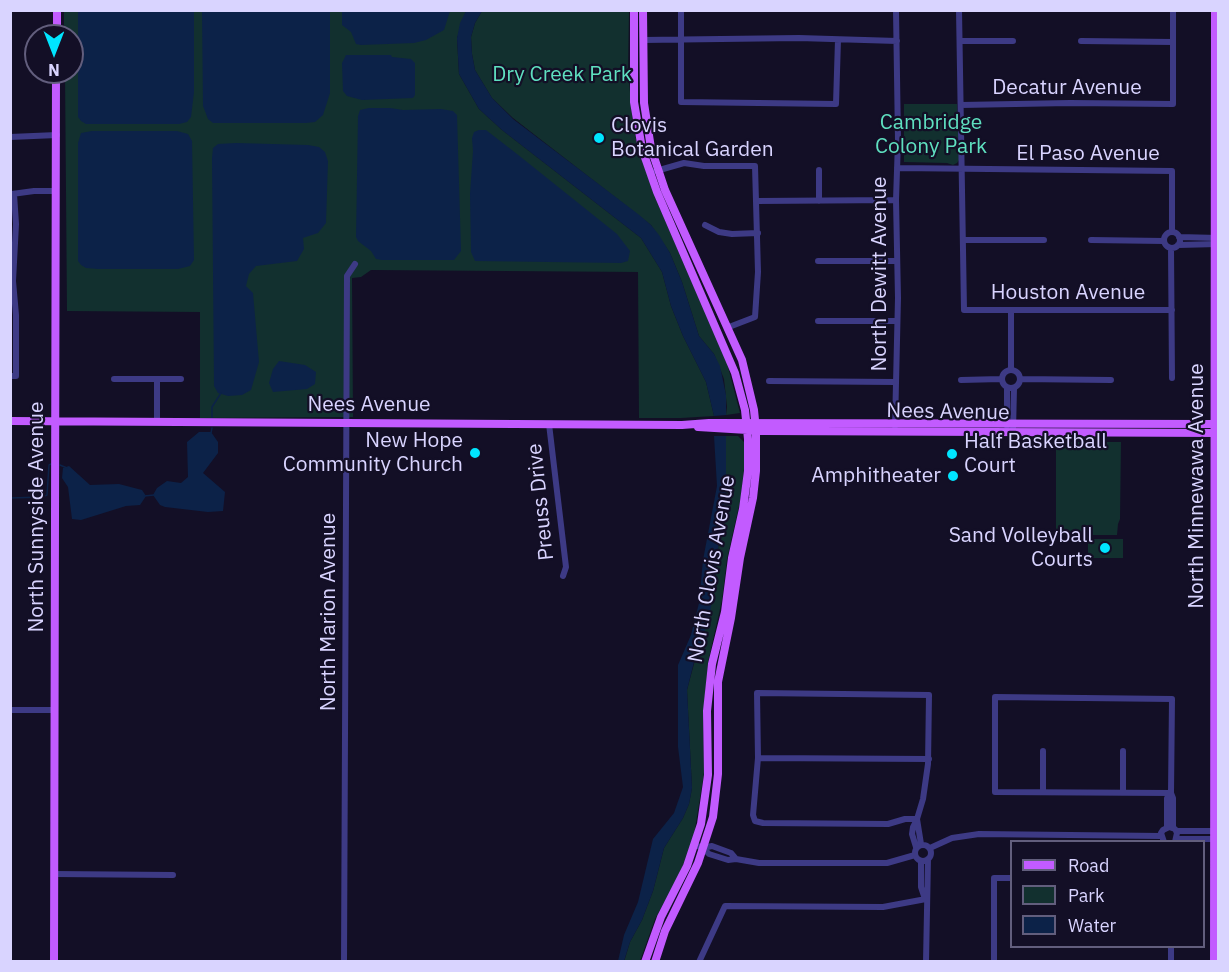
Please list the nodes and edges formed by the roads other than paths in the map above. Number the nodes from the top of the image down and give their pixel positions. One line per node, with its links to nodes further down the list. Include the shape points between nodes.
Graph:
1 (636, 10): 8 (main road, via 638,34); 23 (main road, North Clovis Avenue, via 634,102 642,149)
2 (643, 10): 8 (main road, North Clovis Avenue)
3 (681, 10): 9 (street)
4 (896, 10): 11 (street, North Dewitt Avenue)
5 (959, 10): 12 (street)
6 (1173, 10): 15 (street)
7 (1215, 10): 37 (main road, North Minnewawa Avenue)
8 (643, 40): 9 (street); 23 (main road, North Clovis Avenue, via 644,103)
9 (680, 40): 10 (street); 10 (street, via 681,102 836,104)
10 (838, 40): 11 (street)
11 (897, 41): 20 (street, North Dewitt Avenue)
12 (960, 41): 13 (street); 17 (street)
13 (1013, 41)
14 (1082, 41): 15 (street)
15 (1173, 42): 17 (street, Decatur Avenue, via 1173,104)
16 (56, 84): 18 (main road, North Sunnyside Avenue)
17 (962, 105): 21 (street)
18 (57, 135): 19 (street); 24 (main road, North Sunnyside Avenue)
19 (10, 137)
20 (897, 168): 21 (street, El Paso Avenue); 26 (street, North Dewitt Avenue)
21 (961, 168): 30 (street, El Paso Avenue, via 1172,171); 33 (street)
22 (819, 170): 28 (street)
23 (654, 171): 27 (street, via 684,163 755,166); 47 (main road, North Clovis Avenue); 67 (main road, North Clovis Avenue, via 735,373)
24 (57, 191): 25 (street); 63 (main road, North Sunnyside Avenue)
25 (12, 194): 44 (street, via 16,224)
26 (896, 200): 28 (street); 40 (street, North Dewitt Avenue)
27 (757, 201): 28 (street); 31 (street)
28 (819, 201)
29 (705, 225): 31 (street, via 732,234)
30 (1172, 232): 32 (street); 36 (street)
31 (758, 233): 47 (street, via 755,317)
32 (1179, 237): 37 (street); 38 (street)
33 (963, 240): 34 (street); 42 (street, Houston Avenue, via 964,310)
34 (1044, 240)
35 (1091, 240): 36 (street)
36 (1164, 241): 38 (street, via 1166,246)
37 (1217, 241): 38 (street); 69 (main road, North Minnewawa Avenue)
38 (1175, 247): 43 (street)
39 (818, 261): 40 (street)
40 (897, 261): 46 (street, North Dewitt Avenue)
41 (354, 264): 64 (street, North Marion Avenue, via 348,276)
42 (1011, 310): 43 (street, Houston Avenue); 48 (street)
43 (1172, 310): 50 (street)
44 (13, 315): 49 (street)
45 (818, 321): 46 (street)
46 (897, 321): 59 (street, North Dewitt Avenue)
47 (729, 327): 67 (main road, North Clovis Avenue, via 742,360)
48 (1011, 370): 53 (street, via 1004,372); 54 (street)
49 (13, 376)
50 (1172, 378)
51 (114, 379): 52 (street)
52 (157, 379): 55 (street); 62 (street)
53 (1001, 379): 56 (street); 60 (street)
54 (1020, 379): 57 (street); 60 (street)
55 (181, 380)
56 (961, 380)
57 (1111, 380)
58 (770, 381): 59 (street)
59 (896, 382): 66 (street, North Dewitt Avenue)
60 (1010, 388): 68 (street)
61 (10, 421): 63 (main road, Nees Avenue)
62 (157, 421): 63 (main road, Nees Avenue); 64 (main road, Nees Avenue)
63 (56, 422): 73 (main road, North Sunnyside Avenue)
64 (346, 423): 65 (main road, Nees Avenue); 99 (street, North Marion Avenue)
65 (549, 424): 67 (main road, Nees Avenue); 71 (street, Preuss Drive, via 566,567)
66 (895, 426): 67 (main road, Nees Avenue); 68 (main road, Nees Avenue)
67 (752, 427): 88 (main road, North Clovis Avenue, via 743,509 712,664 707,711 708,775)
68 (1010, 428): 69 (main road, Nees Avenue)
69 (1217, 428): 70 (main road, North Minnewawa Avenue)
70 (1217, 570): 78 (main road, North Minnewawa Avenue)
71 (563, 576)
72 (10, 710): 73 (street)
73 (55, 710): 94 (main road, North Sunnyside Avenue)
74 (1043, 751): 79 (street)
75 (1123, 751): 80 (street)
76 (758, 758): 77 (street); 77 (street, via 757,693 929,694); 83 (street, via 753,815 759,823 888,824)
77 (929, 759): 83 (street)
78 (1216, 760): 82 (main road, North Minnewawa Avenue)
79 (1043, 792): 80 (street); 81 (street, via 994,792 995,697 1172,699)
80 (1123, 792): 81 (street)
81 (1171, 792): 84 (street, via 1167,798)
82 (1214, 797): 85 (main road, North Minnewawa Avenue); 93 (main road)
83 (917, 819): 89 (street, via 912,830)
84 (1172, 829): 85 (street); 86 (street, via 1162,831); 87 (street)
85 (1214, 835): 87 (street); 105 (main road, North Minnewawa Avenue)
86 (1162, 839): 90 (street, via 979,834 952,838)
87 (1176, 840)
88 (699, 846): 91 (street, via 728,860 759,863 879,863); 100 (main road, North Clovis Avenue, via 661,917); 101 (main road, North Clovis Avenue, via 691,878)
89 (919, 846): 90 (street); 91 (street)
90 (930, 849): 92 (street)
91 (915, 855): 92 (street)
92 (925, 860): 97 (street, via 921,887)
93 (1218, 866)
94 (54, 874): 95 (street); 98 (main road, North Sunnyside Avenue)
95 (173, 874)
96 (1010, 878): 104 (street, via 994,878)
97 (926, 899): 102 (street, via 883,907 725,906); 103 (street)
98 (54, 962)
99 (344, 962)
100 (645, 962)
101 (654, 962)
102 (699, 962)
103 (926, 962)
104 (994, 962)
105 (1214, 962)

